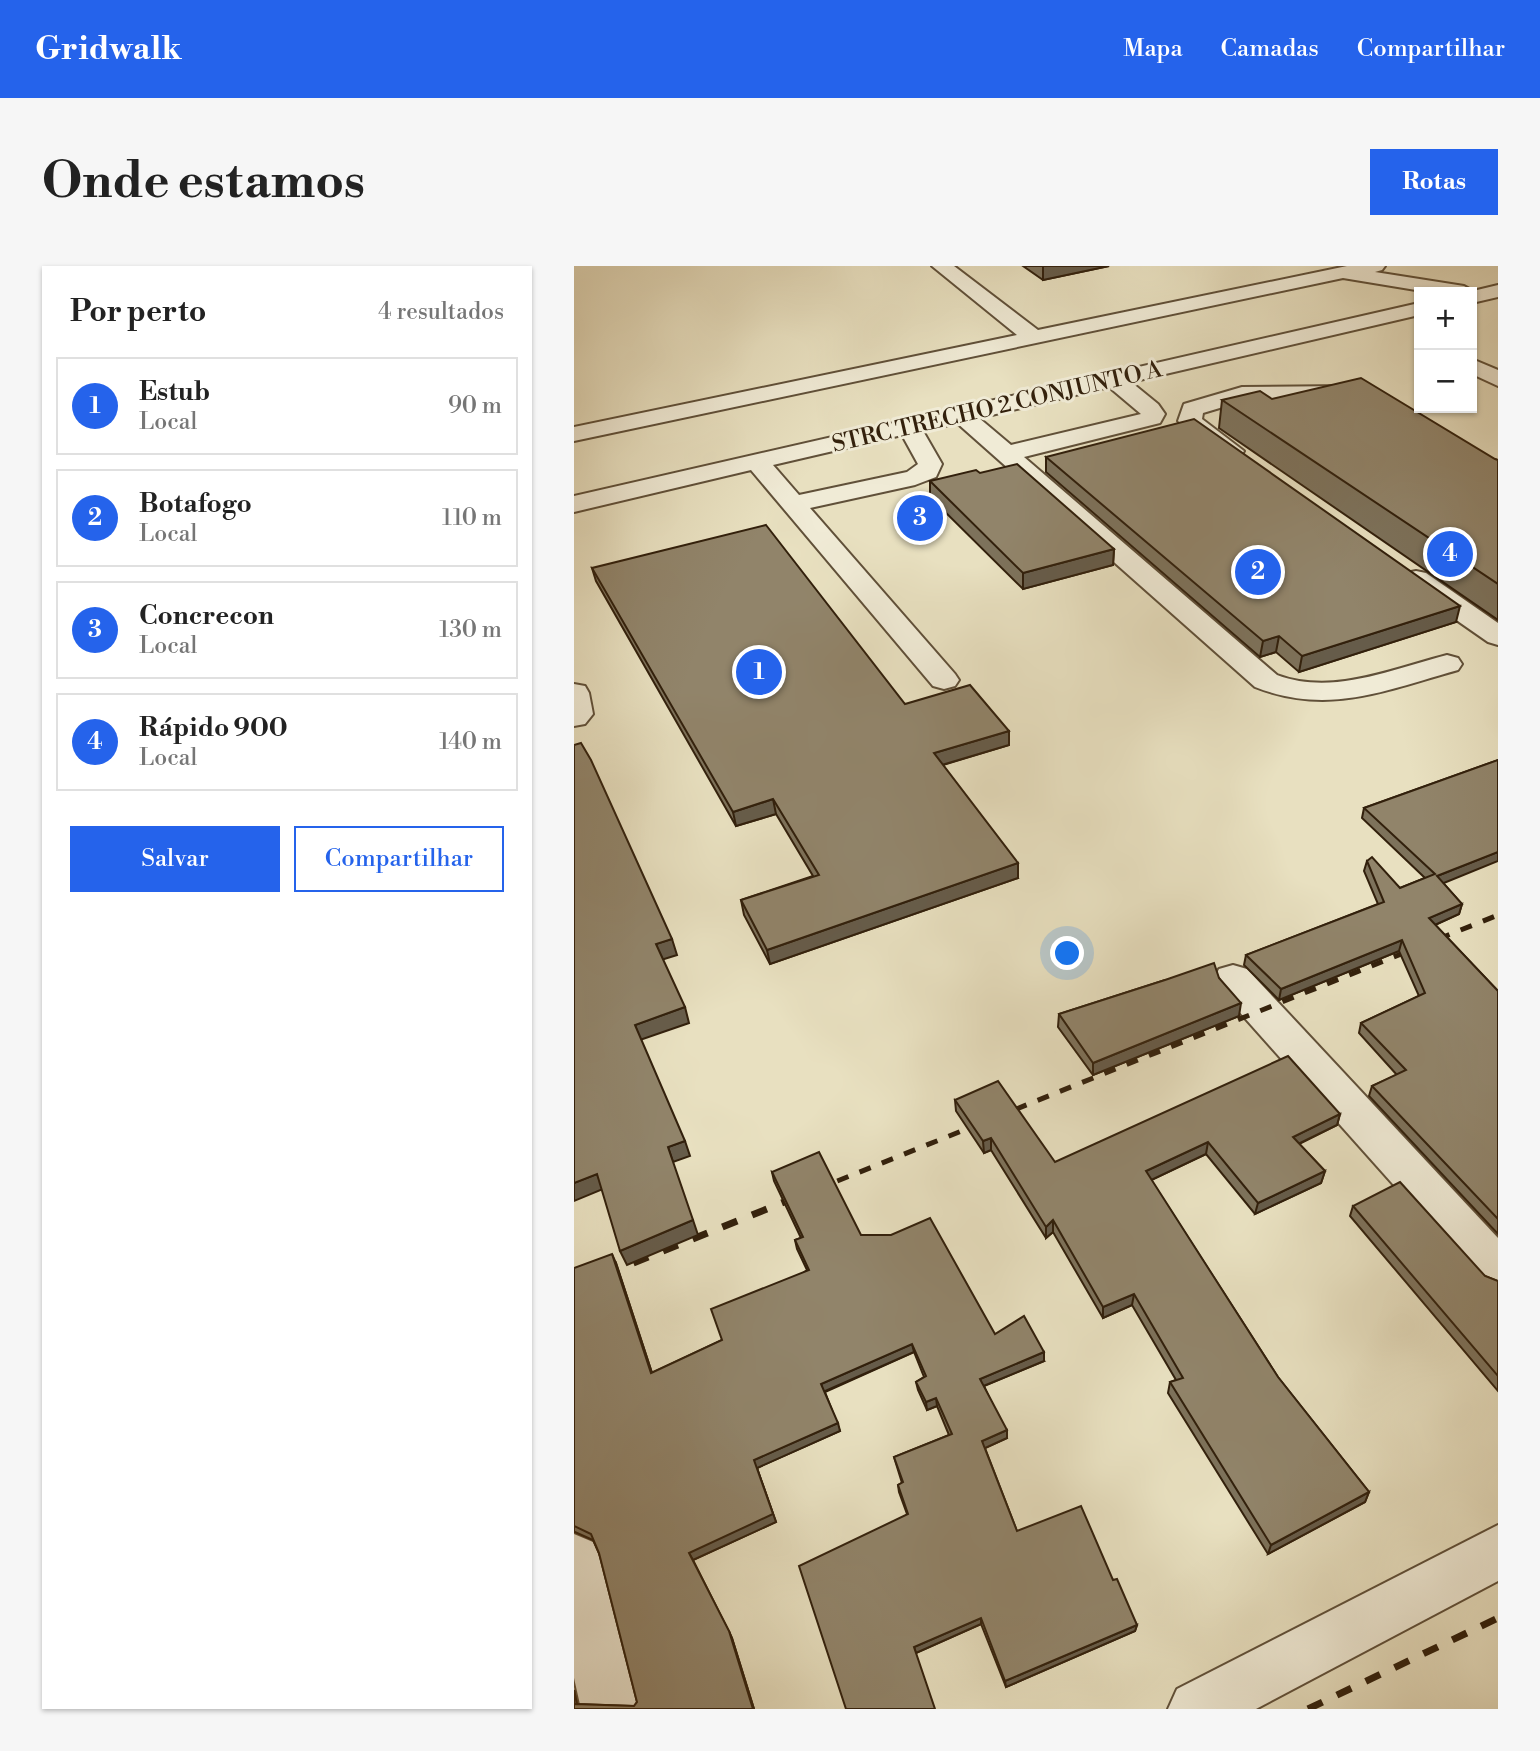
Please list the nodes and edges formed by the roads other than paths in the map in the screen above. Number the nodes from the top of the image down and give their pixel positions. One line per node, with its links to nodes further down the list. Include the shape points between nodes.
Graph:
1 (942, 266): 8 (street)
2 (1375, 266): 3 (street)
3 (1337, 269): 4 (street); 8 (street)
4 (1481, 294)
5 (1414, 310): 6 (street, STRC TRECHO 2 CONJUNTO A)
6 (1381, 318): 7 (street); 9 (street, STRC TRECHO 2 CONJUNTO A)
7 (1410, 333)
8 (1033, 337): 17 (street)
9 (1203, 359): 12 (street, STRC TRECHO 2 CONJUNTO A); 13 (street)
10 (1477, 368): 11 (street)
11 (1498, 379)
12 (1114, 380): 15 (street, STRC TRECHO 2 CONJUNTO A); 18 (street, via 1150,409 1152,418)
13 (1242, 394): 14 (street, via 1359,393); 19 (street, via 1192,409 1190,421)
14 (1370, 401)
15 (962, 415): 16 (street, STRC TRECHO 2 CONJUNTO A); 18 (street)
16 (909, 428): 20 (street, STRC TRECHO 2 CONJUNTO A); 22 (street, via 930,464 927,472)
17 (574, 434)
18 (1006, 454): 25 (street, via 1283,691 1332,693)
19 (1247, 461)
20 (758, 463): 21 (street, STRC TRECHO 2 CONJUNTO A); 22 (street)
21 (574, 504)
22 (793, 504): 26 (street)
23 (1395, 564): 24 (street)
24 (1498, 636)
25 (1447, 664)
26 (944, 680)
27 (574, 693): 28 (street)
28 (574, 717)
29 (1233, 979): 30 (street)
30 (1498, 1270)
31 (1498, 1552): 34 (street)
32 (574, 1561): 33 (street)
33 (610, 1709)
34 (1198, 1709)

